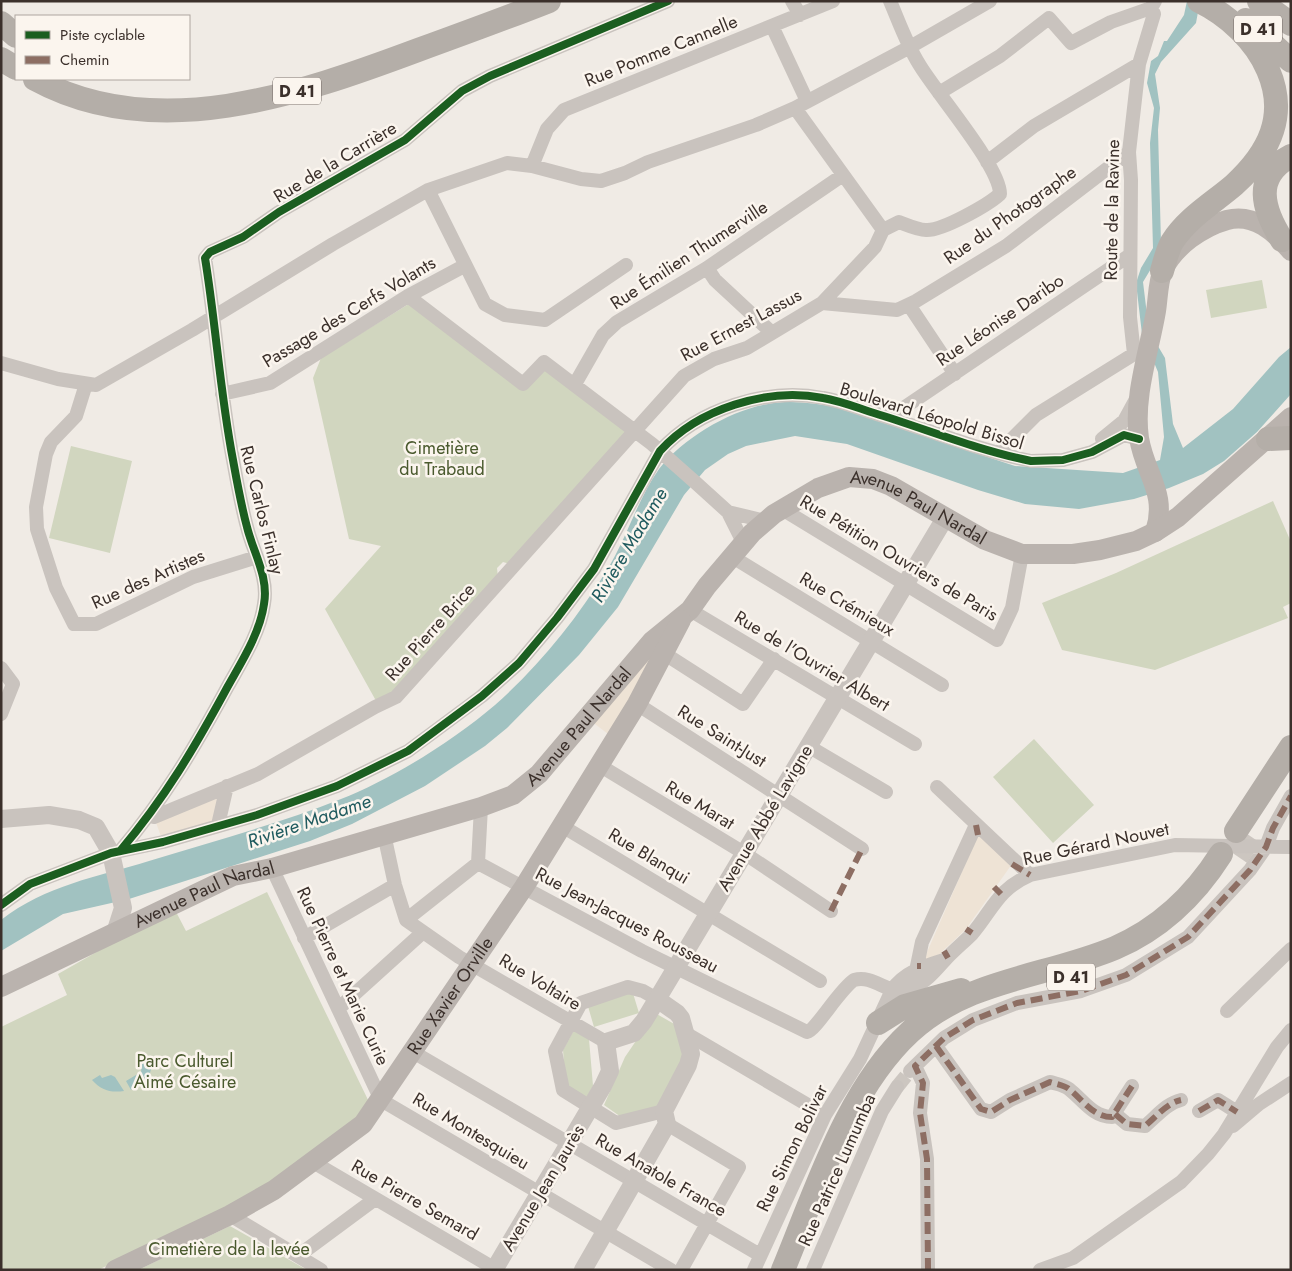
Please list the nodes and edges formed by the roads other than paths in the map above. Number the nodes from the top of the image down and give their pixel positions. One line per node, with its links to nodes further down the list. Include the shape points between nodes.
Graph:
1 (509, 1): 28 (highway, D 41, via 347,61 278,83 226,93 150,96 115,92)
2 (549, 1): 30 (highway, D 41, via 345,77 254,102 198,109 147,110)
3 (668, 1): 41 (street, Rue de la Carrière, via 490,76 462,91 405,140 279,212 243,237 210,252)
4 (792, 1): 11 (street)
5 (833, 1): 11 (street, Rue Pomme Cannelle)
6 (890, 1): 18 (street)
7 (990, 1): 18 (street)
8 (1259, 1): 13 (highway)
9 (1218, 3): 17 (highway, D 41, via 1267,19); 21 (highway, D 41, via 1264,35); 45 (highway, via 1259,53 1273,84 1278,102 1277,114 1261,154 1234,184 1180,232 1168,252)
10 (1153, 5): 22 (street, Route de la Ravine, via 1154,14); 29 (street, via 1071,43 1049,18 1000,56)
11 (800, 15): 14 (street, Rue Pomme Cannelle)
12 (1, 23): 15 (highway)
13 (1291, 24)
14 (772, 26): 31 (street); 35 (street, Rue Pomme Cannelle, via 564,110 547,129)
15 (15, 35)
16 (1, 40): 19 (highway)
17 (1291, 41)
18 (910, 47): 29 (street); 31 (street)
19 (15, 50)
20 (1, 59): 23 (highway)
21 (1291, 61)
22 (1139, 64): 32 (street, Route de la Ravine); 34 (street, via 1034,126)
23 (15, 67)
24 (1, 70): 25 (highway)
25 (15, 77)
26 (22, 80): 30 (highway, via 52,92)
27 (38, 80): 30 (highway, D 41)
28 (74, 80)
29 (939, 93): 34 (street)
30 (94, 102)
31 (801, 104): 35 (street, via 756,125 601,181); 36 (street)
32 (1129, 152): 40 (street, Route de la Ravine); 48 (street, Rue du Photographe, via 1006,246)
33 (1291, 156): 39 (highway, via 1273,169 1265,184 1264,200)
34 (987, 162): 38 (street, via 1000,185 1000,194 993,201 927,230 899,222)
35 (532, 166): 37 (street, via 507,163)
36 (843, 176): 38 (street); 44 (street, Rue Émilien Thumerville)
37 (428, 190): 43 (street); 49 (street)
38 (883, 230): 47 (street, Rue Ernest Lassus, via 875,247)
39 (1286, 246): 45 (main road, via 1258,222 1233,219 1216,223 1190,239)
40 (1130, 254): 52 (street, Rue Léonise Daribo); 62 (street, Route de la Ravine, via 1134,354 1036,415)
41 (206, 258): 49 (street, Rue Carlos Finlay)
42 (626, 265): 43 (street, via 545,320 505,315 485,304)
43 (464, 266): 46 (street, Passage des Cerfs Volants)
44 (706, 268): 50 (street); 54 (street, Rue Émilien Thumerville, via 618,322 603,335)
45 (1162, 271): 55 (main road)
46 (408, 296): 54 (street, via 523,384 544,362); 56 (street, Passage des Cerfs Volants, via 270,383)
47 (822, 303): 48 (street, Rue du Photographe, via 898,310); 50 (street, Rue Ernest Lassus)
48 (909, 305): 52 (street)
49 (215, 315): 53 (street, via 101,383); 56 (street, Rue Carlos Finlay)
50 (771, 332): 59 (street, Rue Ernest Lassus, via 747,348 691,371)
51 (1, 363): 53 (street)
52 (955, 374): 58 (street, Rue Léonise Daribo)
53 (86, 384): 74 (street, Rue des Artistes, via 76,416 51,442 36,507 37,529 56,588 74,624 96,624 193,577)
54 (575, 384): 59 (street)
55 (1141, 386): 60 (main road); 64 (street, Boulevard Léopold Bissol, via 1124,421 1088,448)
56 (222, 394): 74 (street, Rue Carlos Finlay, via 247,527)
57 (1291, 417): 61 (main road, Avenue Paul Nardal)
58 (892, 418): 62 (street, Boulevard Léopold Bissol); 63 (street, Boulevard Léopold Bissol, via 822,397 769,398 725,408 697,421 668,442)
59 (636, 431): 63 (street); 90 (street, Rue Pierre Brice, via 396,697 258,774)
60 (1139, 439): 64 (street, Boulevard Léopold Bissol, via 1124,434 1092,452); 65 (main road)
61 (1279, 439): 66 (main road, Avenue Paul Nardal)
62 (998, 453): 64 (street, Boulevard Léopold Bissol, via 1030,462)
63 (663, 454): 68 (street); 98 (street, Boulevard Léopold Bissol, via 594,569 519,663 482,696 408,751 338,786 257,815)
64 (1064, 460)
65 (1158, 495): 66 (main road, via 1171,508); 71 (main road, via 1161,510)
66 (1196, 504): 71 (main road, Avenue Paul Nardal)
67 (782, 509): 69 (main road, Avenue Paul Nardal, via 840,479 861,477 891,486); 70 (main road, Avenue Paul Nardal); 75 (street, Rue Pétition Ouvriers de Paris)
68 (728, 512): 70 (street); 72 (street)
69 (945, 518): 73 (main road, Avenue Paul Nardal, via 985,540); 75 (street, Avenue Abbé Lavigne)
70 (765, 521): 72 (main road, Avenue Paul Nardal)
71 (1155, 532): 73 (main road, Avenue Paul Nardal, via 1136,541 1100,550 1073,554)
72 (737, 549): 76 (main road, Avenue Paul Nardal); 77 (street, Rue Crémieux)
73 (1022, 554): 75 (street, Rue Pétition Ouvriers de Paris, via 1012,608 997,640)
74 (256, 557): 96 (street, Rue Carlos Finlay, via 265,588 265,603 256,630 199,738)
75 (905, 586): 77 (street, Avenue Abbé Lavigne)
76 (686, 614): 78 (main road, Avenue Paul Nardal); 79 (street, Rue de l'Ouvrier Albert)
77 (872, 641): 81 (street, Rue Crémieux); 82 (street, Avenue Abbé Lavigne)
78 (659, 647): 79 (street, via 743,704); 83 (main road, Rue Xavier Orville); 95 (main road, Avenue Paul Nardal, via 539,774 513,795)
79 (774, 659): 82 (street, Rue de l'Ouvrier Albert)
80 (1, 668): 84 (street, via 13,684)
81 (942, 685)
82 (838, 697): 86 (street, Rue de l'Ouvrier Albert); 87 (street, Avenue Abbé Lavigne)
83 (637, 704): 89 (main road, Rue Xavier Orville); 93 (street, Rue Saint-Just)
84 (1, 714)
85 (1291, 740): 88 (highway)
86 (915, 744)
87 (808, 746): 92 (street); 93 (street, Avenue Abbé Lavigne)
88 (1288, 762): 103 (highway, D 41)
89 (600, 765): 100 (main road, Rue Xavier Orville); 106 (street, Rue Marat)
90 (227, 786): 96 (street, Rue Pierre Brice); 98 (street)
91 (937, 787): 99 (street)
92 (886, 792)
93 (779, 794): 105 (street, Rue Saint-Just); 106 (street, Avenue Abbé Lavigne)
94 (1291, 796): 103 (street, via 1273,828)
95 (481, 807): 101 (main road, Avenue Paul Nardal); 108 (street)
96 (149, 817): 102 (street, via 151,835); 107 (street, Rue Carlos Finlay)
97 (1, 819): 107 (street, via 49,815 80,820 96,827)
98 (218, 825): 102 (street, Boulevard Léopold Bissol)
99 (976, 825): 110 (street); 125 (street, via 922,942 917,966)
100 (562, 826): 112 (main road, Rue Xavier Orville); 116 (street, Rue Blanqui)
101 (384, 834): 109 (main road, Avenue Paul Nardal); 111 (street)
102 (163, 842): 107 (street, Boulevard Léopold Bissol)
103 (1239, 845): 104 (street, Rue Gérard Nouvet); 110 (street, Rue Gérard Nouvet, via 1187,844 1154,848); 126 (highway, D 41, via 1176,909 1132,939 1095,955); 138 (street, via 1250,870 1188,938 1126,975 1081,990 1017,1003 973,1020); 170 (highway, D 41, via 1220,882 1198,907 1172,930 1132,955 998,997 956,1017 912,1049 890,1076 864,1119)
104 (1291, 847)
105 (862, 848)
106 (744, 853): 115 (street, Rue Marat); 116 (street, Avenue Abbé Lavigne)
107 (115, 855): 113 (street, Boulevard Léopold Bissol, via 30,884); 114 (street)
108 (478, 863): 112 (street, Rue Jean-Jacques Rousseau); 118 (street)
109 (272, 868): 117 (main road, Avenue Paul Nardal, via 233,876); 121 (street, Rue Pierre et Marie Curie)
110 (1030, 875): 125 (street, Rue Gérard Nouvet, via 1000,894 972,933 944,960)
111 (395, 885): 118 (street); 121 (street)
112 (524, 887): 123 (main road, Rue Xavier Orville); 124 (street, Rue Jean-Jacques Rousseau)
113 (1, 905)
114 (123, 908): 117 (street); 119 (street)
115 (831, 911)
116 (708, 913): 124 (street, Avenue Abbé Lavigne); 127 (street, Rue Blanqui)
117 (140, 920): 119 (main road, Avenue Paul Nardal)
118 (406, 920): 120 (street, Rue Voltaire)
119 (115, 933): 129 (main road, Avenue Paul Nardal)
120 (422, 933): 123 (street, Rue Voltaire); 131 (street)
121 (304, 938): 131 (street, Rue Pierre et Marie Curie)
122 (1291, 948): 132 (street)
123 (471, 963): 133 (street, Rue Voltaire); 139 (main road, Rue Xavier Orville)
124 (677, 967): 128 (street, Rue Jean-Jacques Rousseau, via 810,1032 847,984 859,978); 130 (street, Avenue Abbé Lavigne)
125 (921, 975): 128 (street, via 907,990)
126 (1009, 979): 134 (highway, via 912,1003); 169 (highway, D 41, via 975,991 924,1021 878,1066 845,1122)
127 (820, 981)
128 (895, 986): 134 (street, Rue Simon Bolivar)
129 (1, 987)
130 (657, 999): 133 (street, via 628,987 584,1001); 136 (street, via 677,1013); 137 (street, Avenue Abbé Lavigne, via 634,1033)
131 (338, 1009): 143 (street, Rue Pierre et Marie Curie)
132 (1227, 1011)
133 (570, 1022): 137 (street, Rue Voltaire); 145 (street, via 555,1051 563,1090)
134 (878, 1023): 148 (street, Rue Simon Bolivar, via 860,1059)
135 (1291, 1030): 147 (street)
136 (687, 1034): 148 (street); 150 (street, via 691,1046 690,1060)
137 (606, 1042): 145 (street, via 610,1071)
138 (936, 1046): 149 (street, via 981,1109 991,1112 1050,1082 1067,1088 1104,1117); 172 (street, via 913,1069 923,1083 920,1113 927,1159)
139 (413, 1052): 143 (main road, Rue Xavier Orville); 152 (street, Rue Anatole France)
140 (1291, 1083): 151 (street, via 1258,1104)
141 (1132, 1086): 149 (street)
142 (898, 1087): 171 (street, Rue Patrice Lumumba, via 882,1111)
143 (381, 1100): 153 (main road, Rue Xavier Orville, via 358,1129); 155 (street, Rue Montesquieu)
144 (1181, 1100): 149 (street, via 1170,1103 1145,1126 1127,1124)
145 (591, 1107): 150 (street, via 616,1123); 152 (street, Avenue Jean Jaurès)
146 (1199, 1111): 147 (street, via 1218,1100)
147 (1237, 1112): 151 (street)
148 (825, 1114): 160 (street, Rue Simon Bolivar)
149 (1115, 1114)
150 (665, 1118): 154 (street); 158 (street, via 739,1167)
151 (1224, 1134): 173 (street, via 1180,1182 1073,1258)
152 (571, 1144): 154 (street, Rue Anatole France); 155 (street, Avenue Jean Jaurès)
153 (313, 1162): 156 (street, Rue Pierre Semard); 157 (main road, Rue Xavier Orville, via 274,1190)
154 (634, 1181): 158 (street, Rue Anatole France); 159 (street)
155 (539, 1194): 159 (street, Rue Montesquieu); 162 (street, Avenue Jean Jaurès)
156 (375, 1199): 161 (street); 162 (street, Rue Pierre Semard)
157 (230, 1215): 161 (street); 163 (main road, Rue Xavier Orville)
158 (707, 1224): 160 (street, Rue Anatole France); 167 (street)
159 (605, 1231): 165 (street); 166 (street, Rue Montesquieu)
160 (760, 1255): 168 (street, Rue Simon Bolivar)
161 (298, 1256): 164 (street)
162 (495, 1269)
163 (115, 1270)
164 (321, 1270)
165 (583, 1270)
166 (671, 1270)
167 (681, 1270)
168 (754, 1270)
169 (783, 1270)
170 (799, 1270)
171 (813, 1270)
172 (928, 1270)
173 (1040, 1270)

